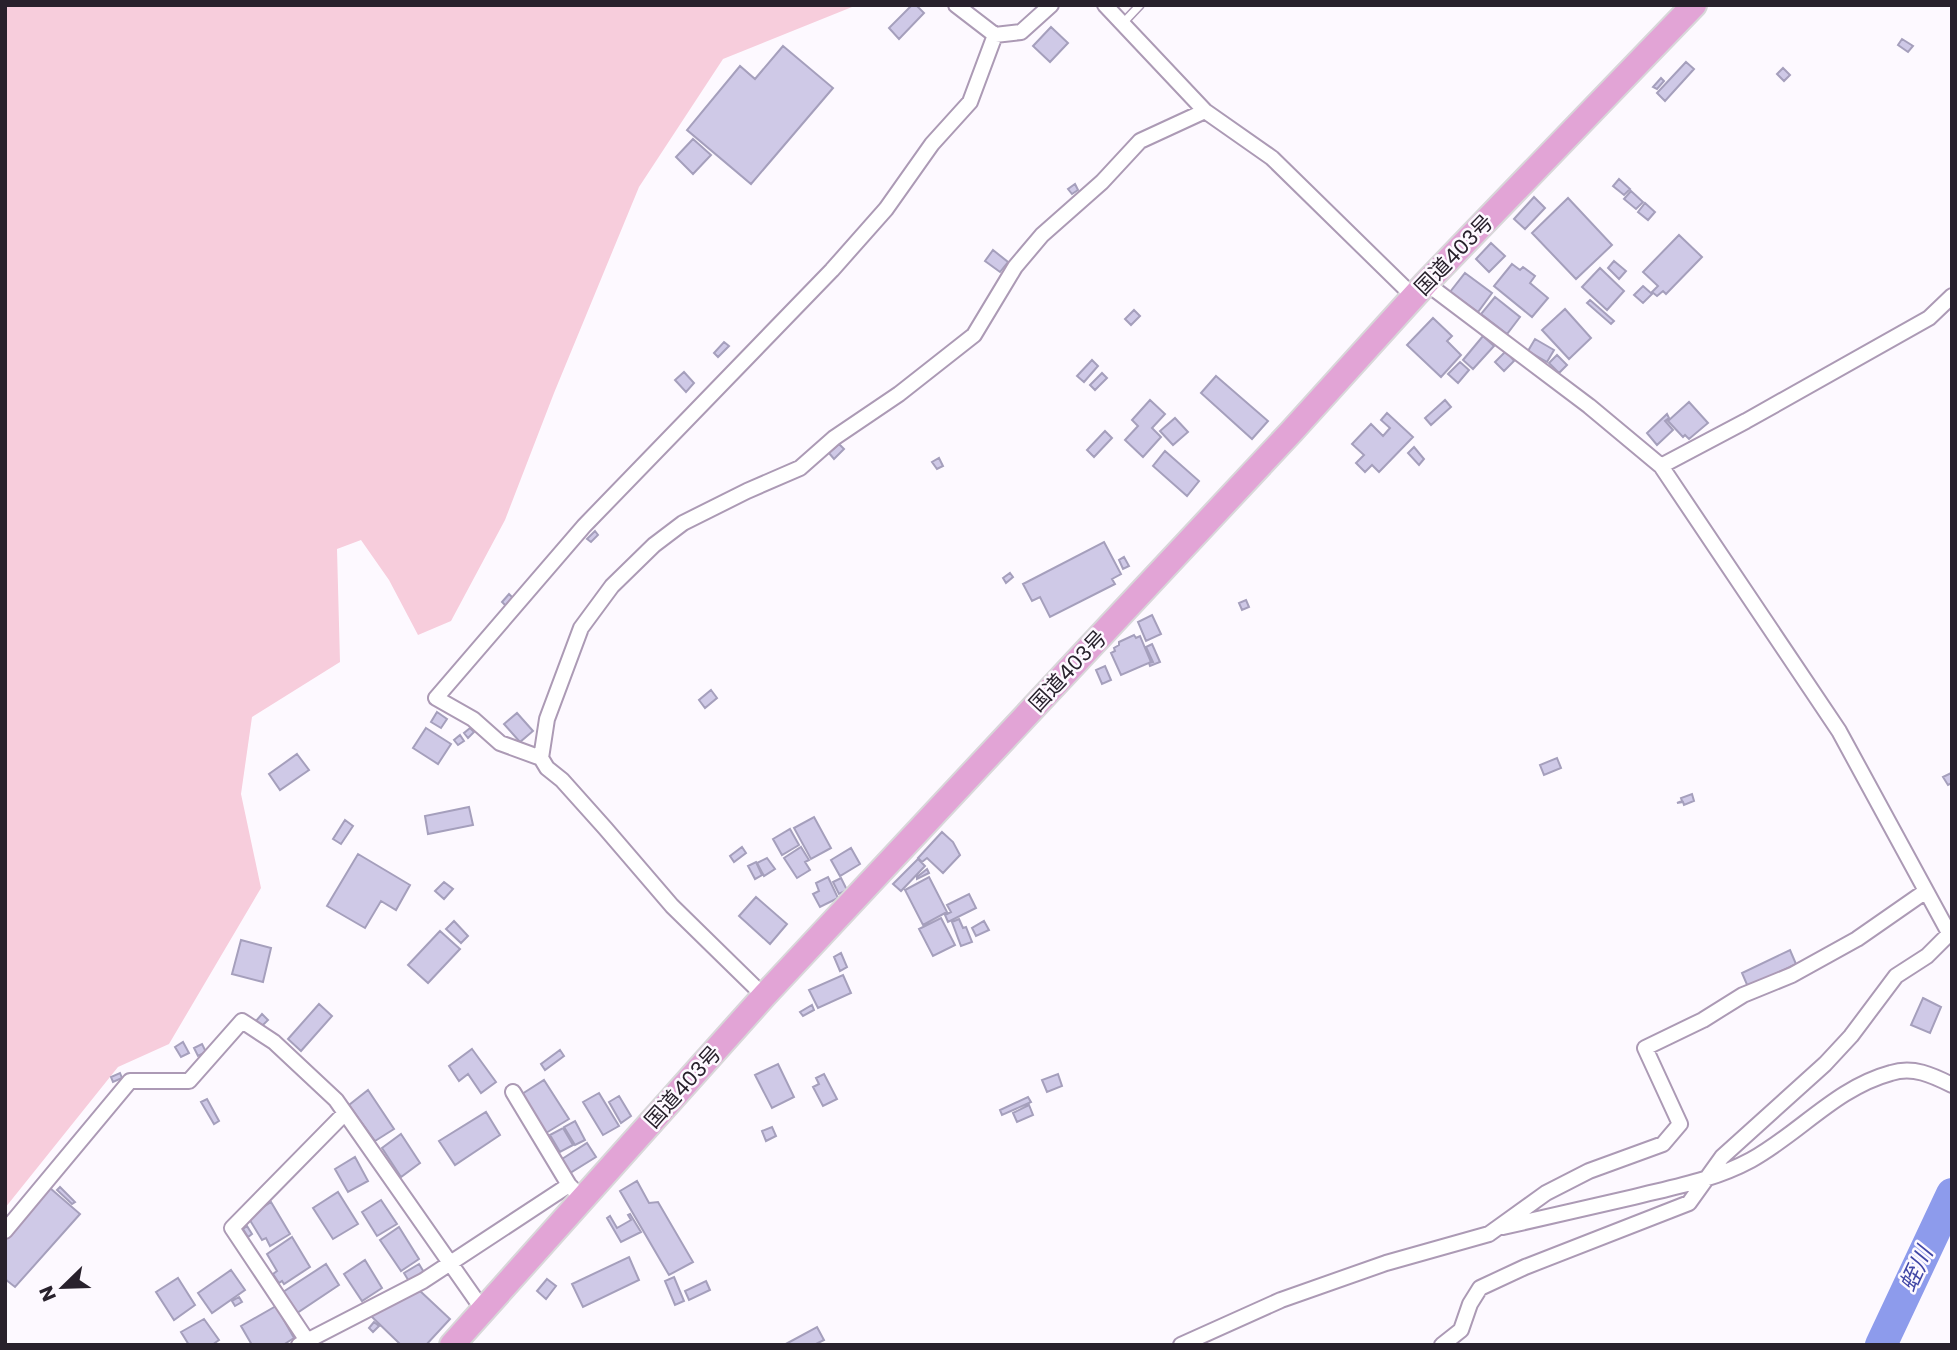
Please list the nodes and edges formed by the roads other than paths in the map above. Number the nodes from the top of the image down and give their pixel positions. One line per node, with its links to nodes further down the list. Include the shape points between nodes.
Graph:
1 (956, 5): 7 (street)
2 (1051, 5): 7 (street, via 1021,32)
3 (1105, 5): 6 (street)
4 (1140, 5): 6 (lane)
5 (1694, 5): 9 (highway, 国道403号)
6 (1122, 23): 8 (street)
7 (995, 35): 12 (street, via 970,102 886,209 584,526 436,698 473,719 500,743)
8 (1205, 111): 9 (street, via 1272,158); 12 (street, via 1140,141 1042,235 1015,267 974,335 800,468 683,523 654,545 612,586 582,628 547,719)
9 (1420, 290): 11 (street, via 1588,406); 15 (highway, 国道403号)
10 (1952, 296): 11 (street, via 1929,318)
11 (1661, 466): 13 (street, via 1839,731)
12 (541, 758): 15 (street, via 672,906)
13 (1926, 891): 14 (street); 21 (street, via 1814,963 1645,1048 1680,1124 1663,1144 1589,1171 1546,1193)
14 (1951, 932): 19 (street, via 1927,956 1896,976 1825,1065 1722,1157)
15 (764, 996): 20 (highway, 国道403号)
16 (1951, 1085): 19 (street, via 1926,1072 1895,1071 1872,1079 1845,1092 1751,1160)
17 (513, 1092): 20 (street)
18 (345, 1113): 22 (street, via 274,1042 242,1021 189,1081 130,1081); 23 (street); 25 (street, via 232,1228)
19 (1708, 1180): 21 (street); 28 (street, via 1689,1203 1480,1288 1461,1330)
20 (576, 1192): 23 (street); 24 (highway, 国道403号)
21 (1499, 1228): 27 (street, via 1281,1300)
22 (5, 1231)
23 (449, 1264): 24 (street); 25 (street)
24 (483, 1310): 26 (highway, 国道403号)
25 (305, 1343)
26 (452, 1345)
27 (1181, 1345)
28 (1443, 1345)

